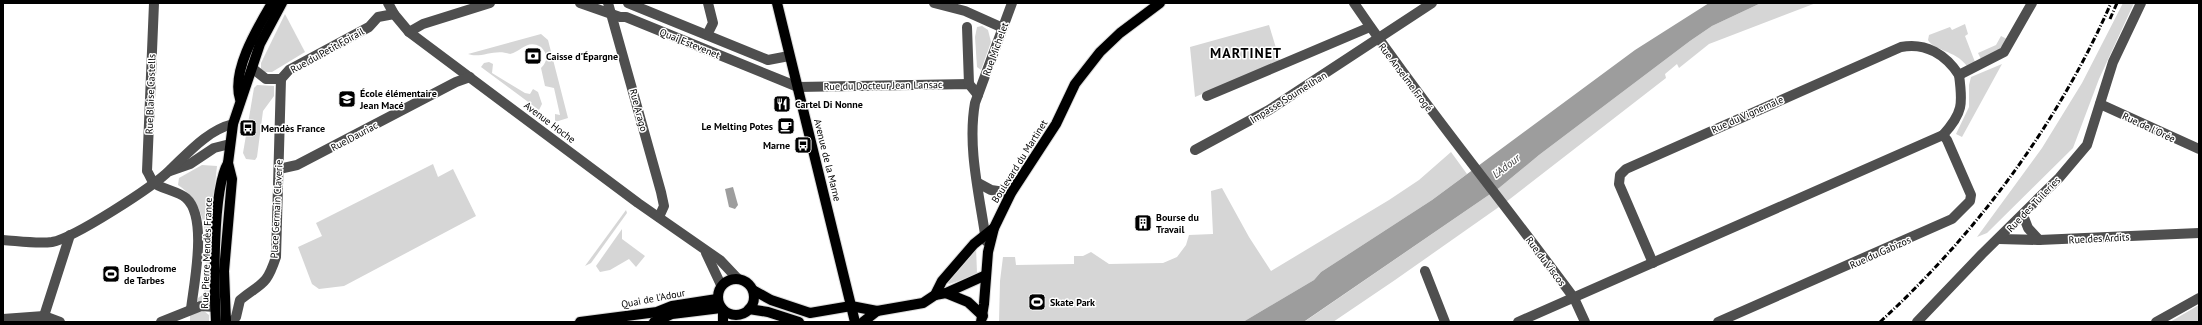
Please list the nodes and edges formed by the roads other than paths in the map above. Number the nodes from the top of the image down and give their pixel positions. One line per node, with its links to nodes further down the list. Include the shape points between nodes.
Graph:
1 (154, 3): 45 (street, Rue Blaise Castells, via 147,171)
2 (272, 3): 35 (main road, Rue Pierre Mendès France, via 259,25 243,66 237,84)
3 (282, 3): 27 (main road, Rue Pierre Mendès France, via 260,44)
4 (388, 3): 18 (street, Avenue Hoche)
5 (490, 3): 23 (street, via 423,24)
6 (580, 3): 19 (street, Quai Estevenet)
7 (608, 3): 19 (street, Rue Arago)
8 (628, 3): 24 (street, Quai Estevenet)
9 (708, 3): 24 (street, via 713,23)
10 (777, 3): 26 (main road, Avenue de la Marne)
11 (934, 3): 22 (street, via 965,12)
12 (1012, 3): 22 (street, Rue Michelet)
13 (1160, 3): 47 (main road, Boulevard du Martinet, via 1120,33 1100,52 1075,84 1056,124)
14 (1354, 3): 21 (street, Rue Anselme Frogé)
15 (1432, 3): 25 (street, Impasse Soumeilhan)
16 (2032, 3): 28 (street, via 2004,52)
17 (2141, 3): 36 (street, Rue des Tuileries, via 2113,62)
18 (394, 14): 23 (street, Avenue Hoche); 30 (street, Rue du Petit Foirail, via 378,17 369,27 289,70)
19 (612, 14): 32 (street, Quai Estevenet); 50 (street, Rue Arago, via 661,192 664,206)
20 (967, 27): 31 (street)
21 (1370, 27): 25 (street, Rue Anselme Frogé); 34 (street)
22 (1003, 28): 33 (street, Rue Michelet)
23 (409, 32): 29 (street, Avenue Hoche)
24 (708, 35): 26 (street, Quai Estevenet, via 768,60)
25 (1378, 40): 41 (street, Impasse Soumeilhan, via 1269,110); 48 (street, Rue Anselme Frogé)
26 (789, 56): 32 (main road, Avenue de la Marne)
27 (252, 68): 30 (street, via 266,78); 35 (main road, Rue Pierre Mendès France)
28 (1959, 75): 38 (street, via 1963,101 1961,111); 60 (street, Rue du Vignemale, via 1944,57 1932,50 1913,44 1901,47 1626,169 1620,175 1619,184)
29 (470, 77): 43 (street, Rue Dauriac, via 297,165); 50 (street, Avenue Hoche)
30 (281, 78): 43 (street, Place Germain Claverie)
31 (969, 84): 32 (street, Rue du Docteur Jean Lansac); 33 (street)
32 (798, 87): 71 (main road, Avenue de la Marne)
33 (978, 95): 46 (street, via 972,134)
34 (1207, 96)
35 (240, 99): 37 (main road, Rue Pierre Mendès France)
36 (2100, 104): 40 (street, Rue de l'Orée); 49 (street, Rue des Tuileries, via 2087,145)
37 (233, 124): 39 (main road, Rue Pierre Mendès France); 44 (street, via 221,127 208,136 184,155)
38 (1943, 135): 60 (street); 95 (street, Rue du Gabizos, via 1971,195 1970,201 1952,219)
39 (230, 144): 42 (main road, Rue Pierre Mendès France); 44 (street, via 214,148 190,164)
40 (2199, 149)
41 (1195, 150)
42 (228, 163): 72 (main road, Rue Pierre Mendès France, via 223,172 219,202); 84 (main road, Rue Pierre Mendès France, via 232,179 224,271)
43 (279, 169): 85 (street, Place Germain Claverie, via 276,257 270,277 240,300 236,317)
44 (170, 171): 45 (street)
45 (154, 183): 53 (street); 73 (street, via 181,194 189,201 195,212 198,232)
46 (978, 183): 47 (street, via 991,190); 54 (street)
47 (1011, 193): 51 (main road, Boulevard du Martinet)
48 (1502, 203): 69 (street, Rue du Viscos)
49 (2024, 215): 55 (street, Rue des Tuileries); 57 (street, via 2028,228)
50 (659, 217): 58 (street, Avenue Hoche)
51 (994, 228): 54 (main road, Boulevard du Martinet); 59 (main road, Boulevard du Martinet)
52 (2199, 233): 57 (street, Rue des Ardits)
53 (70, 235): 56 (street, via 52,242); 77 (street)
54 (985, 235): 59 (street); 67 (main road, Boulevard du Martinet, via 942,281)
55 (1999, 239): 57 (street, Rue des Ardits); 96 (street, Rue des Tuileries)
56 (3, 240)
57 (2039, 240)
58 (705, 251): 63 (street, Avenue Hoche, via 728,267); 64 (street, Avenue Hoche)
59 (988, 252): 62 (main road, Boulevard du Martinet)
60 (1653, 264): 69 (street)
61 (1425, 272): 92 (street)
62 (986, 275): 66 (main road); 79 (main road, Boulevard du Martinet)
63 (737, 278): 64 (main road); 65 (main road, via 745,281)
64 (721, 285): 68 (main road)
65 (753, 290): 71 (main road, via 771,300 810,313); 74 (main road, via 754,300)
66 (946, 293): 67 (main road); 79 (main road, via 968,302)
67 (936, 295): 76 (main road, via 923,303)
68 (717, 298): 75 (main road); 86 (main road, Quai de l'Adour, via 672,306 657,312)
69 (1574, 298): 93 (street); 94 (street, Rue du Viscos)
70 (2199, 298): 97 (street)
71 (851, 306): 76 (main road); 90 (main road, Avenue de la Marne)
72 (215, 307): 73 (street, via 201,306); 83 (main road, Rue Pierre Mendès France)
73 (191, 309): 82 (street)
74 (749, 309): 78 (main road); 89 (main road)
75 (722, 310): 78 (main road); 87 (main road, via 672,314); 88 (main road)
76 (877, 311): 91 (main road)
77 (44, 316): 80 (street); 81 (street)
78 (738, 318)
79 (982, 319)
80 (3, 320)
81 (60, 322)
82 (161, 322)
83 (216, 322)
84 (226, 322)
85 (232, 322)
86 (580, 322)
87 (654, 322)
88 (722, 322)
89 (799, 322)
90 (855, 322)
91 (863, 322)
92 (1445, 322)
93 (1518, 322)
94 (1585, 322)
95 (1718, 322)
96 (1917, 322)
97 (2156, 322)

